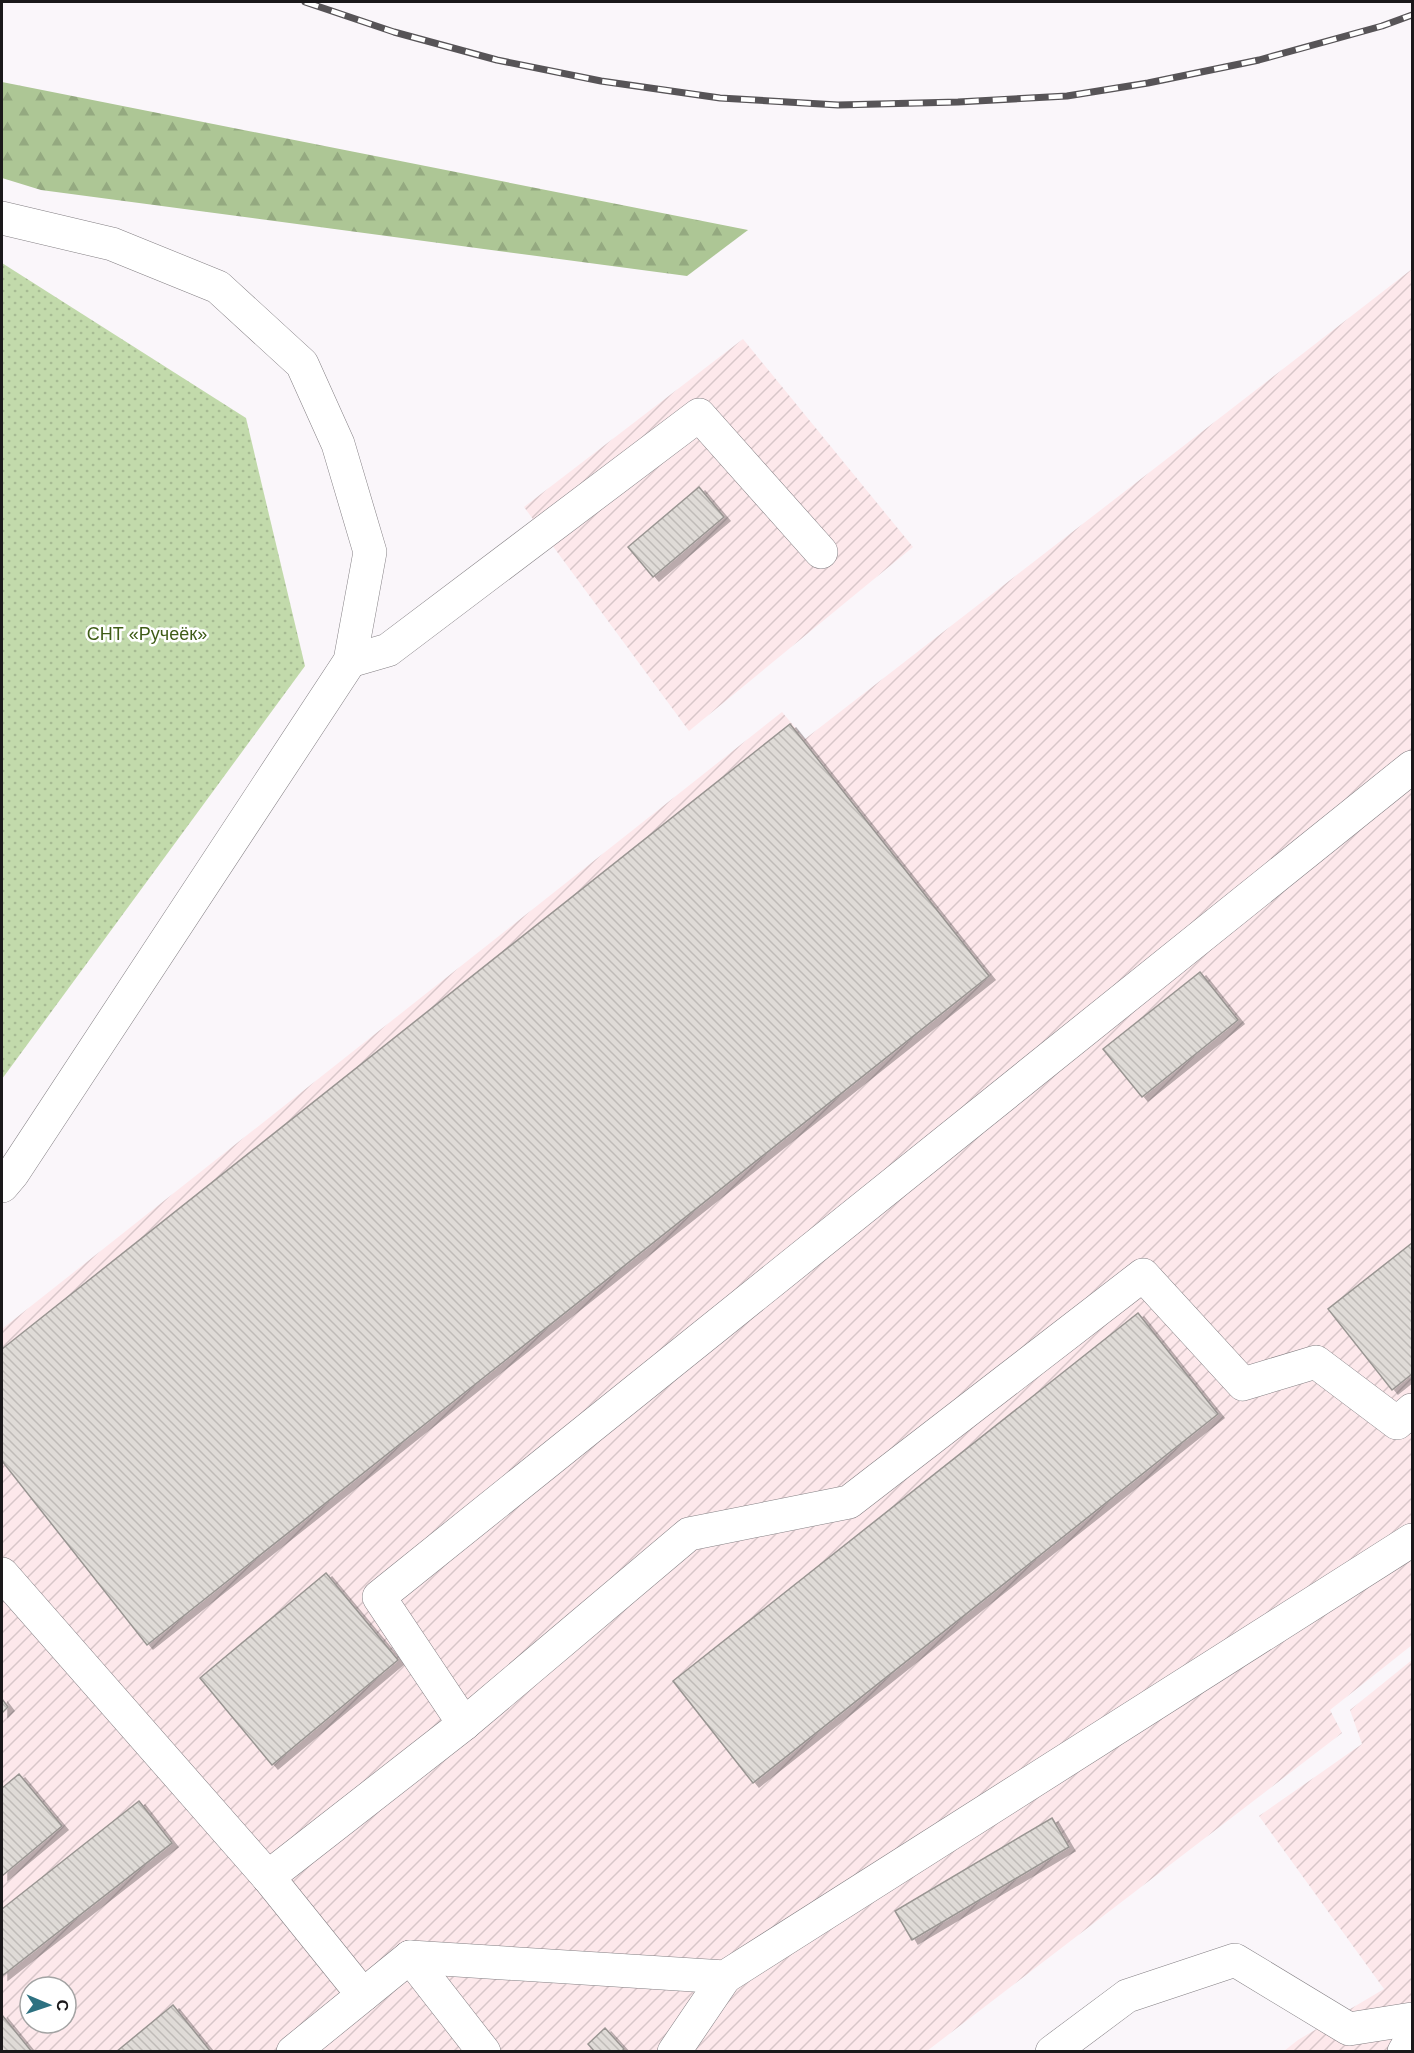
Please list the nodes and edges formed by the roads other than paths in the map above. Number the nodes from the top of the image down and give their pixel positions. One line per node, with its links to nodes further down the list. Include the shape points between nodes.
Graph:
1 (2, 218): 3 (street, via 112,244 218,287 302,364 338,444 370,552)
2 (821, 552): 3 (street, via 699,415 388,651)
3 (350, 661): 5 (street)
4 (1413, 767): 9 (street, via 380,1597)
5 (2, 1186)
6 (1413, 1410): 9 (street, via 1397,1423 1316,1362 1243,1384 1143,1275 849,1502 689,1534)
7 (1413, 1540): 12 (street)
8 (2, 1574): 10 (street)
9 (464, 1724): 10 (street)
10 (268, 1877): 13 (street)
11 (410, 1957): 12 (street); 13 (street); 17 (street)
12 (725, 1977): 18 (street)
13 (363, 1995): 16 (street)
14 (1413, 2019): 19 (street, via 1349,2029 1235,1960 1126,1996)
15 (1413, 2038): 20 (street)
16 (293, 2052)
17 (484, 2052)
18 (674, 2052)
19 (1052, 2052)
20 (1404, 2052)

